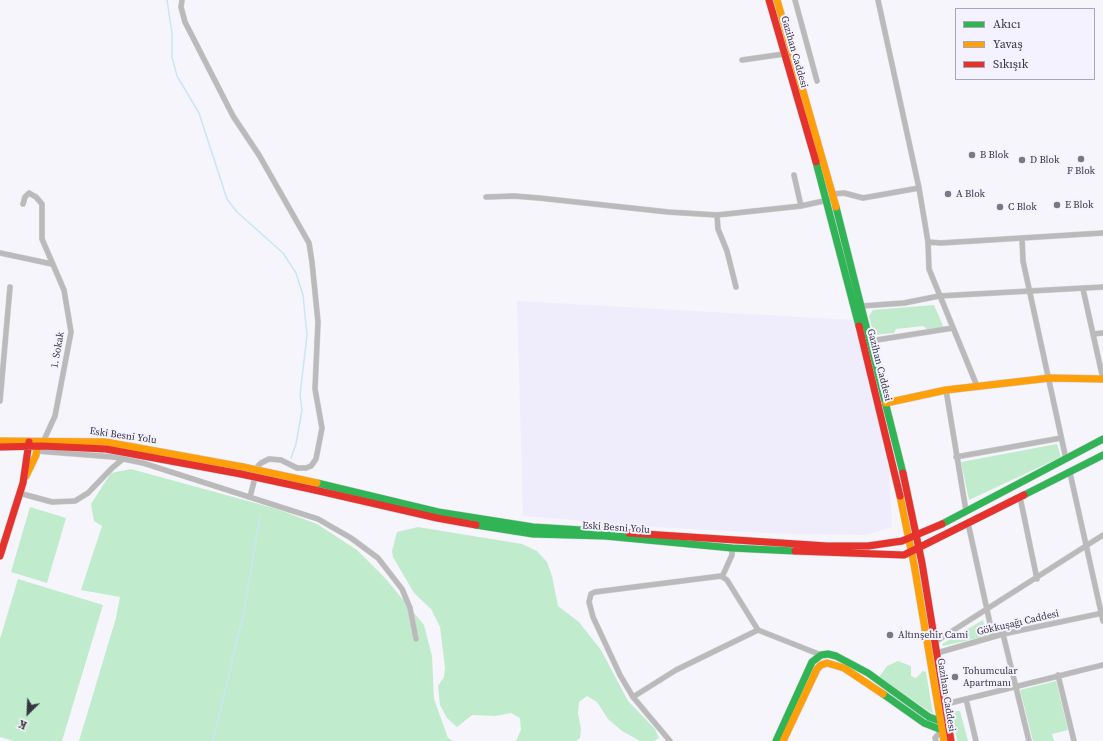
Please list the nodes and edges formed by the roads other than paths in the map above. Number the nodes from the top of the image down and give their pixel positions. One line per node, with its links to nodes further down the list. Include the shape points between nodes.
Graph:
1 (182, 0): 53 (street, via 185,22 233,116 259,154 309,243 312,262 318,322 315,389 322,428 316,459 306,468 297,468 282,460 268,459 261,463)
2 (769, 0): 6 (main road, Gazihan Caddesi)
3 (777, 0): 11 (main road, Gazihan Caddesi)
4 (794, 0): 8 (street)
5 (878, 0): 10 (street)
6 (784, 54): 7 (street); 13 (main road, Gazihan Caddesi)
7 (742, 60)
8 (817, 81)
9 (794, 175): 15 (street)
10 (919, 188): 11 (street, via 863,198 844,193); 19 (street)
11 (834, 194): 28 (main road, Gazihan Caddesi)
12 (486, 197): 16 (street, via 514,196)
13 (828, 200): 15 (street); 58 (main road, Gazihan Caddesi)
14 (23, 204): 21 (street, 1. Sokak, via 29,193 42,204 42,239)
15 (801, 206): 16 (street)
16 (717, 215): 23 (street, via 718,229 727,251)
17 (1103, 233): 18 (street)
18 (1022, 238): 19 (street); 26 (street, via 1023,261)
19 (928, 242): 27 (street, via 928,265)
20 (0, 253): 21 (street)
21 (52, 264): 43 (street, 1. Sokak, via 64,290 71,332 55,416)
22 (10, 287): 37 (street)
23 (736, 287)
24 (1103, 287): 25 (street)
25 (1083, 289): 26 (street); 31 (street)
26 (1030, 292): 27 (street); 33 (street)
27 (939, 296): 28 (street, via 904,303); 29 (street)
28 (862, 306): 32 (main road, Gazihan Caddesi)
29 (953, 328): 32 (street); 35 (street)
30 (1103, 333): 31 (street)
31 (1093, 334): 34 (street)
32 (870, 341): 38 (main road, Gazihan Caddesi)
33 (1050, 378): 34 (main road); 35 (main road); 39 (street)
34 (1103, 379)
35 (978, 386): 36 (main road)
36 (946, 390): 38 (main road); 46 (street)
37 (0, 401)
38 (886, 403): 58 (main road, Gazihan Caddesi)
39 (1061, 438): 46 (street); 48 (street)
40 (1103, 439): 48 (main road, Eski Besni Yolu)
41 (0, 441): 42 (main road, Eski Besni Yolu)
42 (29, 443): 43 (main road, Eski Besni Yolu); 44 (main road, Eski Besni Yolu); 50 (main road)
43 (39, 444): 47 (street); 50 (main road, via 33,463); 51 (main road, Eski Besni Yolu, bridge, via 106,442)
44 (0, 446)
45 (1103, 455): 49 (main road, Eski Besni Yolu)
46 (956, 457): 55 (street)
47 (123, 459): 52 (street, via 88,493 75,501 52,502); 53 (street)
48 (1066, 459): 49 (main road); 55 (main road, Eski Besni Yolu)
49 (1070, 473): 54 (main road, Eski Besni Yolu); 60 (street)
50 (22, 483): 52 (main road)
51 (316, 487): 58 (main road, Eski Besni Yolu, via 533,527 827,546 868,546 894,543); 61 (main road, Eski Besni Yolu, via 421,515 533,534 605,536)
52 (19, 493): 59 (main road)
53 (250, 497): 74 (street, via 318,519 351,538 378,558 402,589 410,608)
54 (1020, 498): 56 (main road, Eski Besni Yolu); 67 (street)
55 (966, 510): 58 (main road, Eski Besni Yolu)
56 (968, 523): 62 (main road, Eski Besni Yolu); 68 (street)
57 (1103, 535): 60 (street)
58 (912, 537): 62 (main road, Gazihan Caddesi)
59 (2, 538): 63 (main road)
60 (1087, 545): 67 (street); 69 (street)
61 (732, 548): 64 (main road, Eski Besni Yolu); 66 (street, via 732,555)
62 (915, 549): 64 (main road, Eski Besni Yolu, via 904,555); 65 (main road, Gazihan Caddesi); 75 (main road, Gazihan Caddesi)
63 (0, 556)
64 (892, 556): 65 (main road)
65 (914, 564): 84 (main road, Gazihan Caddesi)
66 (722, 577): 71 (street, via 727,580); 81 (street, via 591,594 589,602 593,617)
67 (1037, 579): 68 (street)
68 (986, 610): 73 (street); 75 (street)
69 (1102, 613): 70 (street); 72 (street, Gökkuşağı Caddesi)
70 (1103, 621)
71 (758, 630): 77 (street); 81 (street, via 676,670)
72 (1004, 634): 73 (street, Gökkuşağı Caddesi); 80 (street)
73 (993, 637): 76 (street, Gökkuşağı Caddesi)
74 (416, 639)
75 (935, 642): 76 (main road, Gazihan Caddesi)
76 (937, 653): 83 (main road, Gazihan Caddesi)
77 (821, 655): 84 (main road, via 836,656 847,661 929,717); 87 (main road, via 812,662)
78 (1103, 665): 79 (street)
79 (1058, 675): 80 (street); 94 (street)
80 (1015, 686): 82 (street); 93 (street)
81 (633, 697): 86 (street)
82 (966, 699): 83 (street); 92 (street)
83 (946, 704): 91 (main road, Gazihan Caddesi)
84 (940, 721): 85 (main road, Gazihan Caddesi)
85 (942, 730): 88 (main road, via 924,723 844,668 827,663 817,669); 89 (street); 90 (main road, Gazihan Caddesi)
86 (670, 741)
87 (776, 741)
88 (783, 741)
89 (936, 741)
90 (944, 741)
91 (951, 741)
92 (976, 741)
93 (1029, 741)
94 (1074, 741)

